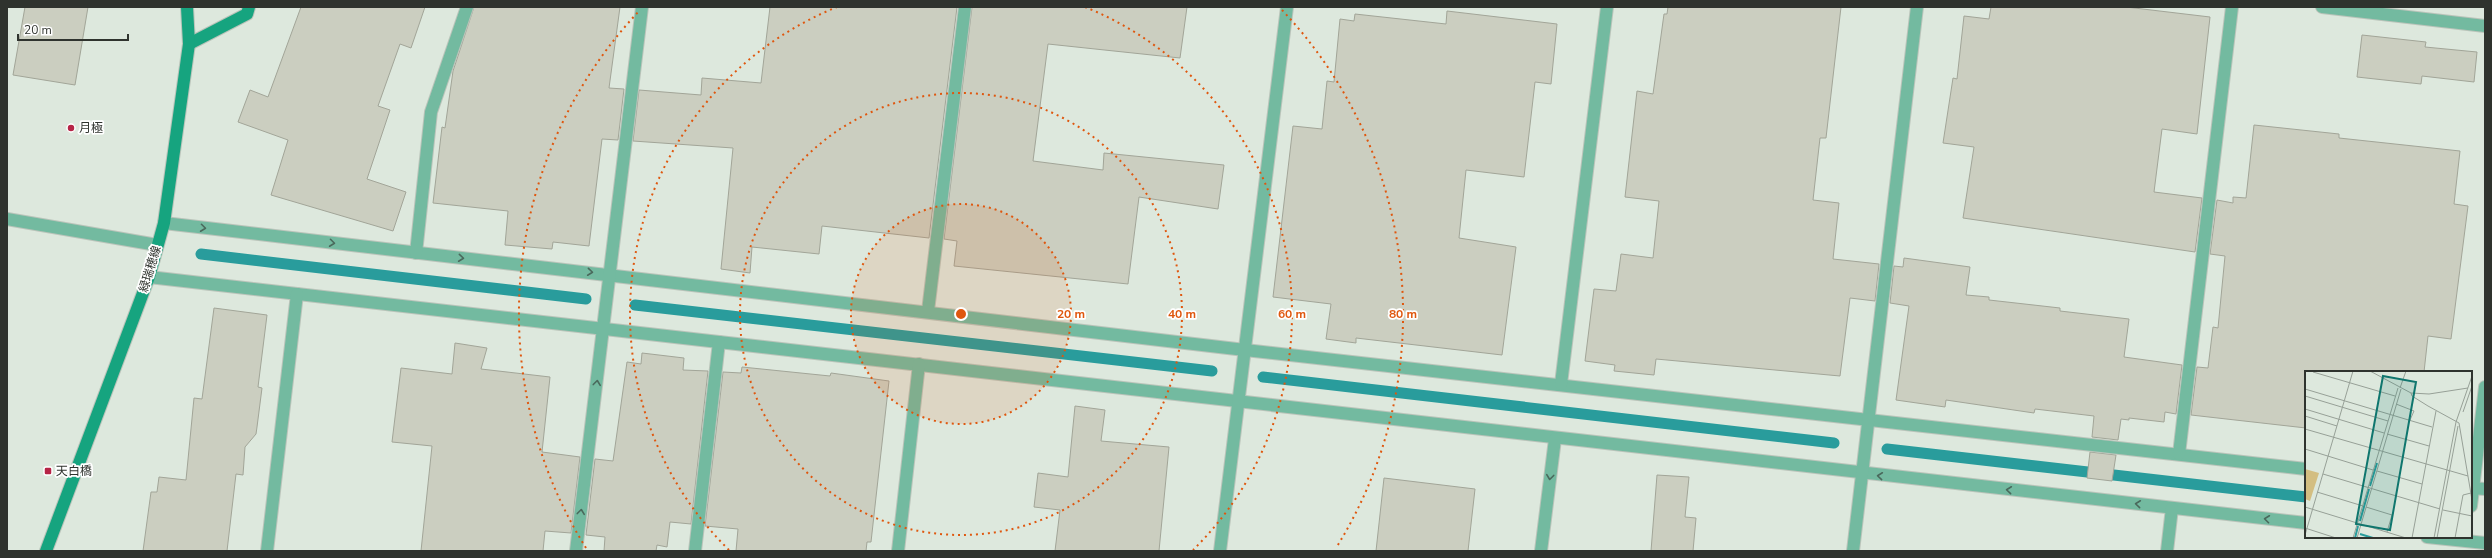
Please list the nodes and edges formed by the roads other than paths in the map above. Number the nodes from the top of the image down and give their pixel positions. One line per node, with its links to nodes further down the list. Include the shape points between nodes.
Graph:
1 (187, 7): 12 (main road, 緑瑞穂線)
2 (249, 7): 12 (main road, via 246,14)
3 (467, 7): 16 (street, via 431,112)
4 (642, 7): 17 (street)
5 (964, 7): 20 (street)
6 (1287, 7): 23 (street)
7 (1607, 7): 25 (street)
8 (1917, 7): 28 (street)
9 (2232, 7): 30 (street)
10 (2322, 7): 11 (street)
11 (2485, 26)
12 (189, 44): 14 (main road, 緑瑞穂線)
13 (7, 219): 15 (street)
14 (164, 223): 15 (main road, 緑瑞穂線); 16 (street, one-way to 16)
15 (157, 245): 18 (main road, 緑瑞穂線)
16 (416, 253): 17 (street, one-way to 17)
17 (611, 275): 20 (street); 21 (street)
18 (149, 277): 19 (street); 40 (main road, 緑瑞穂線)
19 (297, 294): 21 (street); 41 (street)
20 (928, 311): 23 (street)
21 (603, 329): 22 (street); 42 (street, one-way to 21)
22 (720, 342): 24 (street); 43 (street)
23 (1245, 350): 25 (street); 27 (street)
24 (920, 364): 27 (street); 44 (street)
25 (1561, 384): 28 (street)
26 (2485, 386): 33 (street)
27 (1237, 402): 29 (street); 45 (street)
28 (1867, 419): 30 (street); 32 (street)
29 (1555, 439): 32 (street); 46 (street, one-way to 46)
30 (2179, 454): 31 (street)
31 (2305, 469)
32 (1862, 474): 35 (street, one-way to 32); 47 (street)
33 (2472, 488): 34 (street)
34 (2485, 489)
35 (2172, 508): 36 (street, one-way to 35); 48 (street)
36 (2305, 523)
37 (2434, 538): 38 (street)
38 (2467, 543): 39 (street)
39 (2485, 543)
40 (46, 551)
41 (267, 551)
42 (576, 551)
43 (695, 551)
44 (898, 551)
45 (1220, 551)
46 (1541, 551)
47 (1853, 551)
48 (2167, 551)

